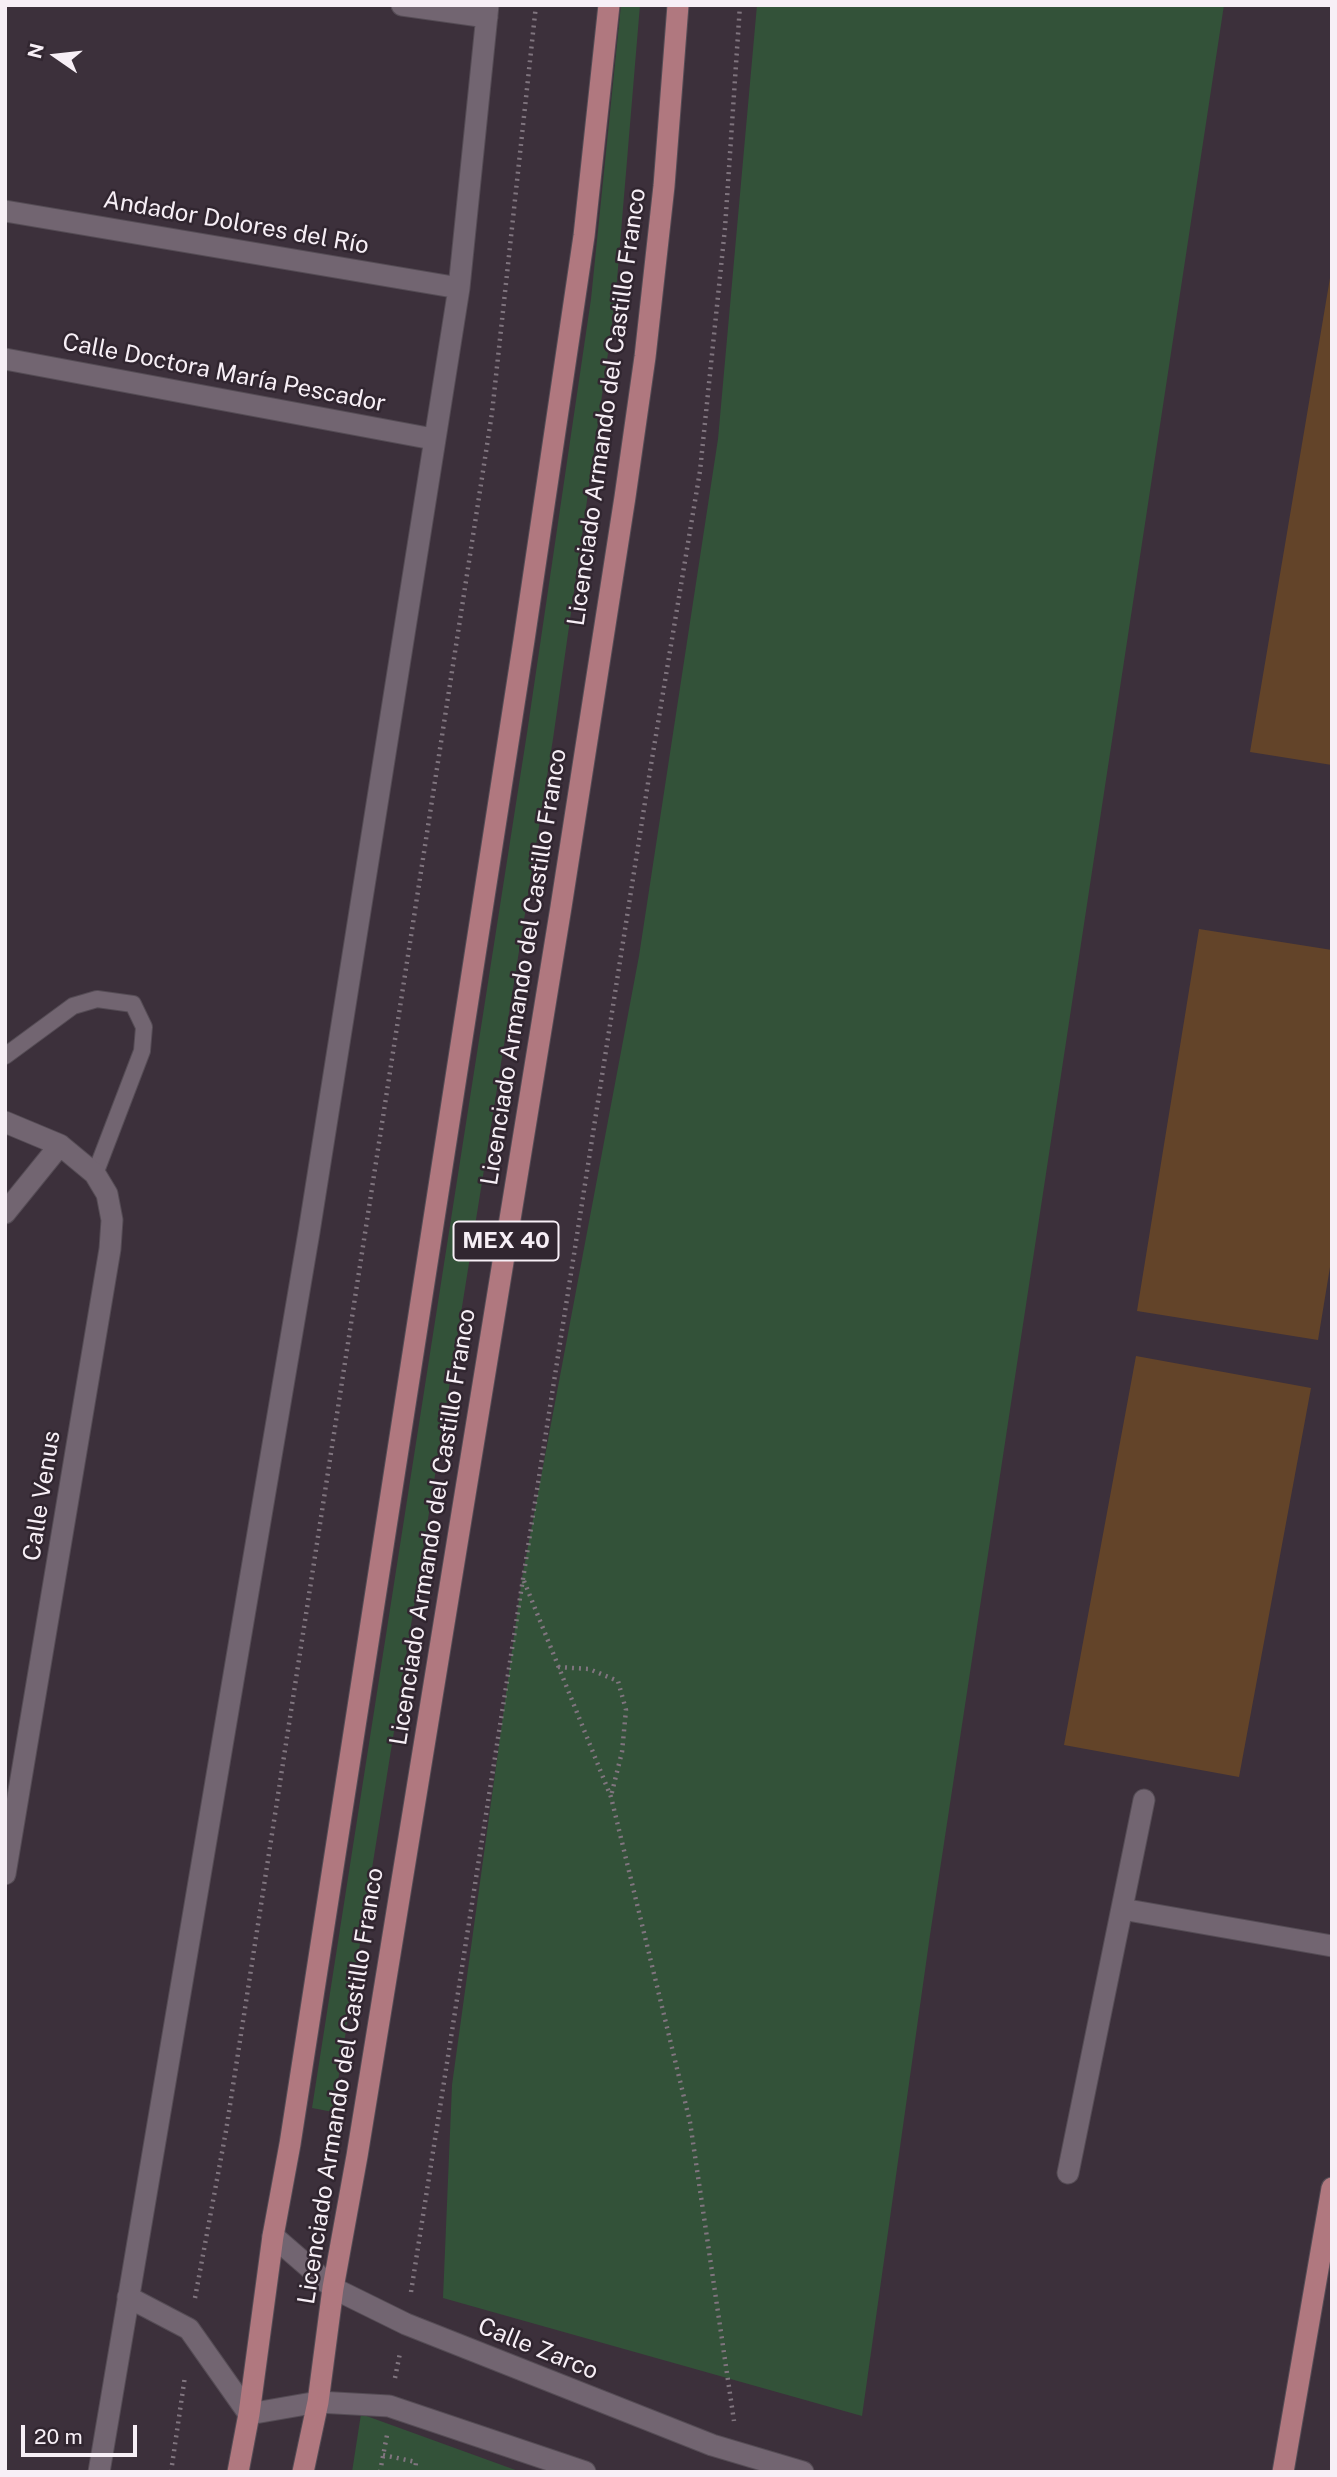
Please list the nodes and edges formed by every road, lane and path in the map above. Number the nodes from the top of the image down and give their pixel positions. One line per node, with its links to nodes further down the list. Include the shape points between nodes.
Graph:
1 (402, 5): 6 (street)
2 (536, 5): 29 (path, via 492,413 229,2118)
3 (609, 5): 25 (main road, Licenciado Armando del Castillo Franco, via 583,236 526,626)
4 (678, 5): 26 (main road, Licenciado Armando del Castillo Franco / MEX 40, via 663,200 625,497)
5 (740, 5): 16 (path, via 725,228 700,471)
6 (487, 11): 8 (street)
7 (5, 211): 8 (street, Andador Dolores del Río)
8 (458, 288): 10 (street)
9 (5, 359): 10 (street, Calle Doctora María Pescador)
10 (433, 439): 27 (street, via 309,1233)
11 (5, 1056): 14 (lane, via 73,1006 97,999 133,1004 144,1027 142,1051)
12 (5, 1122): 13 (street, Calle Venus)
13 (61, 1145): 14 (street, Calle Venus); 15 (street)
14 (95, 1174): 20 (street, Calle Venus, via 107,1194 112,1220 110,1249)
15 (5, 1213)
16 (522, 1578): 17 (path); 28 (path)
17 (558, 1667): 18 (path); 18 (path, via 589,1669 618,1681 626,1710)
18 (611, 1797): 33 (path, via 690,2122)
19 (1144, 1800): 21 (street)
20 (6, 1861)
21 (1122, 1909): 22 (street); 23 (street)
22 (1332, 1946)
23 (1068, 2173)
24 (1332, 2188): 43 (main road)
25 (273, 2236): 26 (street, Calle Zarco); 32 (main road, Licenciado Armando del Castillo Franco)
26 (333, 2288): 28 (street, Calle Zarco); 30 (main road, Licenciado Armando del Castillo Franco / MEX 40)
27 (128, 2297): 29 (street); 35 (street)
28 (406, 2324): 31 (path); 33 (street, Calle Zarco)
29 (189, 2329): 32 (street); 36 (path)
30 (318, 2402): 31 (street); 32 (street); 38 (main road, Licenciado Armando del Castillo Franco / MEX 40)
31 (389, 2406): 34 (path); 41 (street)
32 (249, 2414): 37 (main road, Licenciado Armando del Castillo Franco)
33 (739, 2453): 42 (street, Calle Zarco)
34 (383, 2455): 39 (path); 40 (path, via 415,2462)
35 (99, 2472)
36 (171, 2472)
37 (237, 2472)
38 (303, 2472)
39 (380, 2472)
40 (415, 2472)
41 (585, 2472)
42 (803, 2472)
43 (1283, 2472)

